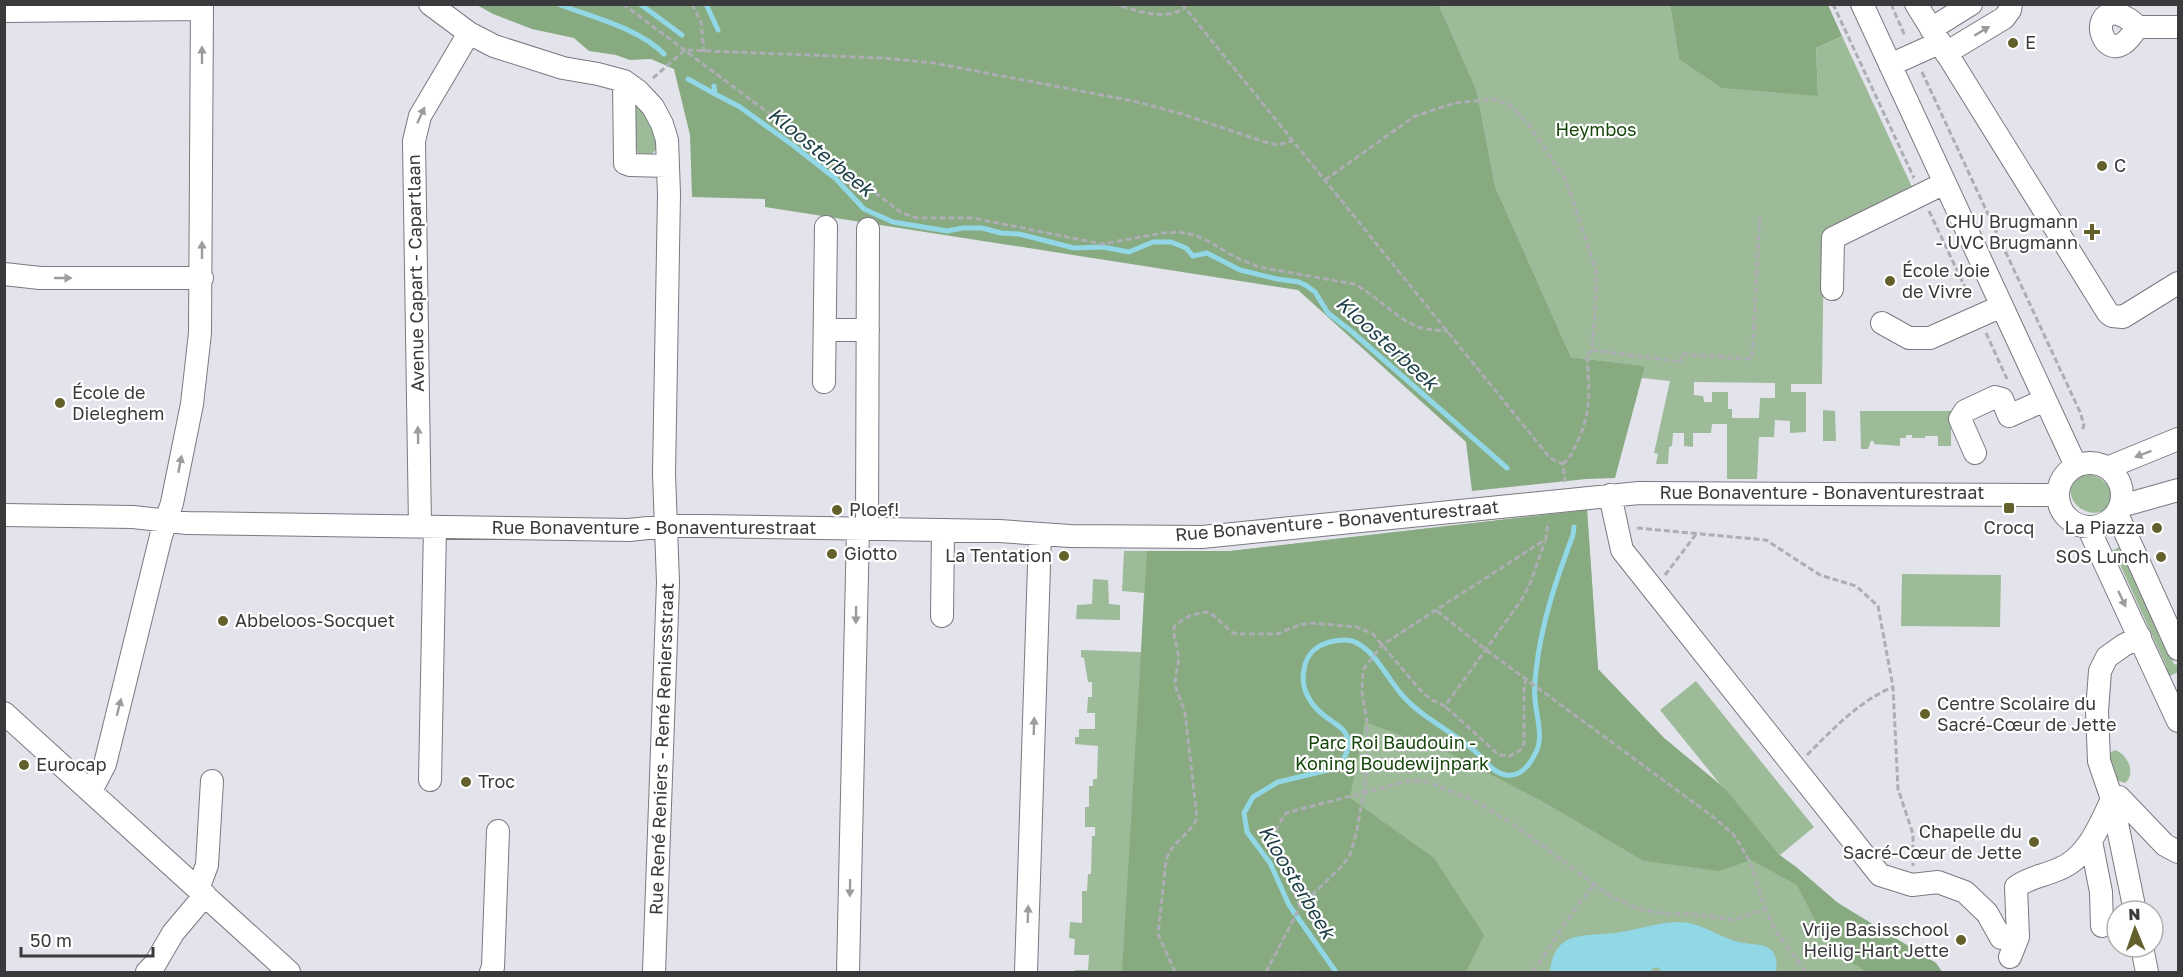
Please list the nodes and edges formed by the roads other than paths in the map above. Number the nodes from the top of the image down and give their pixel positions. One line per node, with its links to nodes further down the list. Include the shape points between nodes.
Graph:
1 (430, 4): 10 (street)
2 (1862, 4): 12 (street)
3 (1916, 4): 11 (street)
4 (1971, 4): 11 (street)
5 (2011, 4): 11 (street, one-way to 5, via 2004,18)
6 (202, 7): 7 (street); 19 (street, one-way to 6)
7 (4, 11)
8 (2137, 27): 9 (street)
9 (2176, 31)
10 (469, 33): 13 (street, via 536,60); 38 (street, Avenue Capart - Capartlaan, one-way to 10, via 414,141 420,116)
11 (1930, 45): 12 (street); 20 (street, via 2108,313 2123,317)
12 (1890, 64): 15 (street)
13 (632, 86): 14 (street, Rue René Reniers - René Reniersstraat, via 653,106 662,124); 14 (street, via 625,163)
14 (668, 166): 39 (street, Rue René Reniers - René Reniersstraat, via 664,474)
15 (1945, 183): 21 (street, via 1833,238); 22 (street)
16 (826, 227): 24 (street)
17 (868, 229): 25 (street)
18 (4, 274): 19 (street, one-way to 19, via 40,278)
19 (202, 278): 37 (street, one-way to 19, via 192,404)
20 (2178, 283)
21 (1832, 289)
22 (2002, 306): 23 (street, via 1930,338 1909,338); 27 (street)
23 (1882, 323)
24 (825, 330): 25 (street); 26 (street)
25 (868, 330): 41 (street)
26 (824, 382)
27 (2045, 400): 29 (street, via 2009,416 2002,399 1995,397 1965,411 1960,419); 30 (street)
28 (2178, 439): 31 (street, one-way to 31)
29 (1975, 453)
30 (2076, 466): 31 (street, via 2092,463); 34 (street, via 2067,473)
31 (2108, 468): 35 (street, via 2121,484)
32 (2178, 490): 35 (street)
33 (1610, 495): 34 (street, Rue Bonaventure - Bonaventurestraat); 43 (street, Rue Bonaventure - Bonaventurestraat, via 1203,537); 54 (street, via 1622,550 1880,875 1912,885 1938,882 1965,892 1987,914 2006,947 2018,937 2016,888 2026,880 2068,865)
34 (2058, 495): 40 (street, via 2067,517)
35 (2119, 510): 40 (street, via 2109,522); 46 (street)
36 (4, 515): 37 (street, Rue Bonaventure - Bonaventurestraat)
37 (167, 521): 38 (street, Rue Bonaventure - Bonaventurestraat); 51 (street, one-way to 37, via 105,764)
38 (427, 526): 39 (street, Rue Bonaventure - Bonaventurestraat, via 629,530); 49 (street, Avenue Capart - Capartlaan)
39 (667, 526): 41 (street, Rue Bonaventure - Bonaventurestraat); 62 (street, Rue René Reniers - René Reniersstraat)
40 (2088, 527): 45 (street, one-way to 45)
41 (863, 529): 42 (street, Rue Bonaventure - Bonaventurestraat); 63 (street, one-way to 63)
42 (943, 530): 43 (street, Rue Bonaventure - Bonaventurestraat); 44 (street)
43 (1040, 534): 64 (street, one-way to 43)
44 (942, 616)
45 (2140, 637): 48 (street); 52 (street, via 2107,657 2099,679 2097,749)
46 (2178, 649)
47 (4, 713): 51 (street)
48 (2178, 721)
49 (430, 780)
50 (212, 781): 56 (street)
51 (91, 791): 56 (street)
52 (2112, 799): 54 (street); 55 (street, via 2119,796 2165,845); 57 (street)
53 (498, 831): 61 (street)
54 (2091, 841): 58 (street)
55 (2178, 852)
56 (202, 892): 59 (street); 60 (street)
57 (2132, 899)
58 (2103, 926)
59 (147, 972)
60 (290, 972)
61 (491, 972)
62 (654, 972)
63 (848, 972)
64 (1026, 972)

